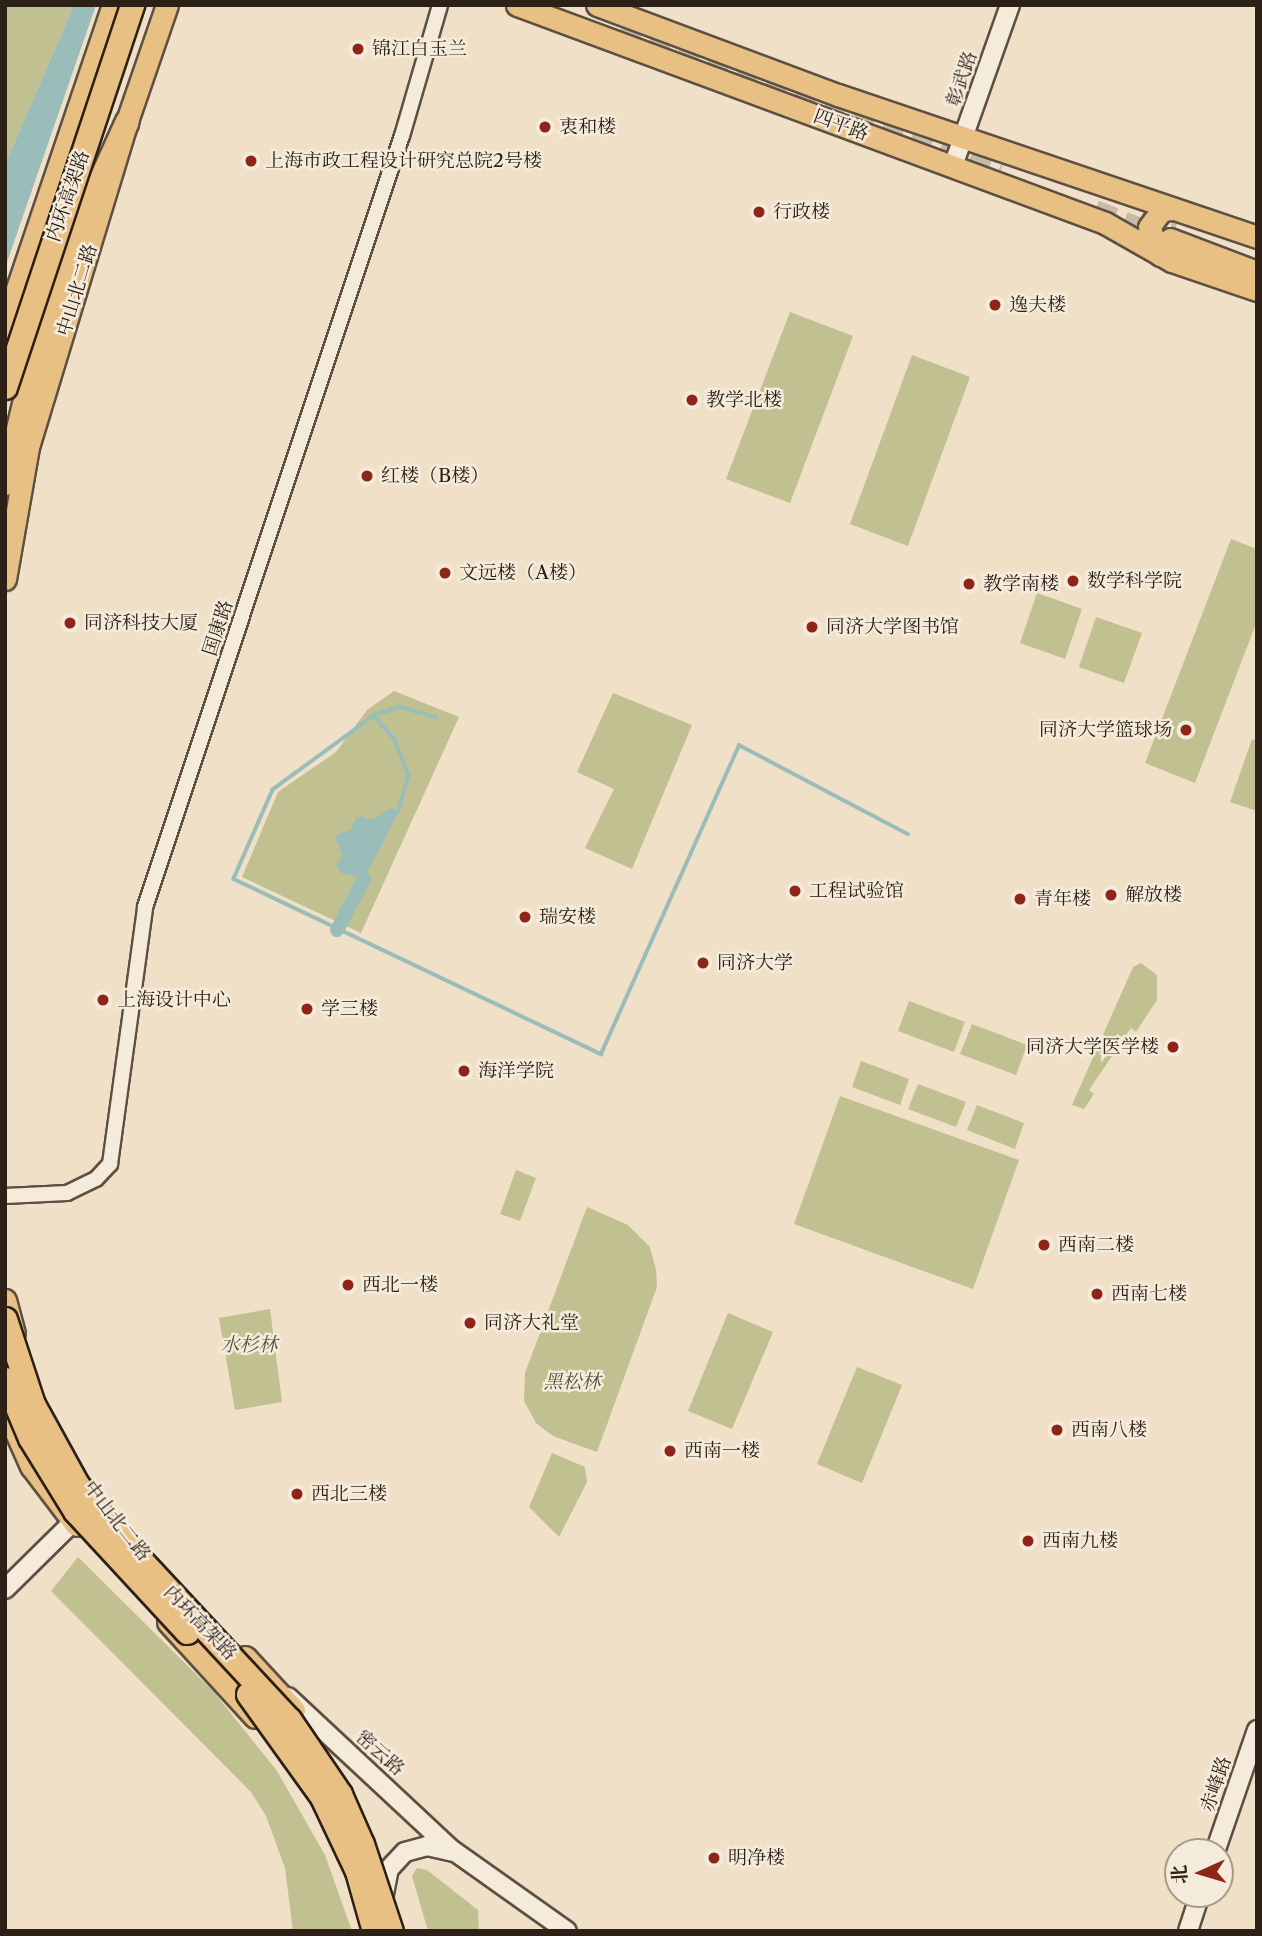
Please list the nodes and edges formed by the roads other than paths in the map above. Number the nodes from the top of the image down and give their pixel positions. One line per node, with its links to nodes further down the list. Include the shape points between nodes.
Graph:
1 (114, 5): 16 (highway, 内环高架路)
2 (133, 5): 17 (main road, 中山北二路); 18 (highway, 内环高架路, bridge)
3 (167, 5): 8 (main road, 中山北二路)
4 (440, 5): 21 (street, 国康路, via 402,136 145,907 110,1164 96,1179 67,1192)
5 (517, 5): 10 (main road, 四平路)
6 (597, 5): 9 (main road, 四平路)
7 (1010, 5): 9 (street, 彰武路)
8 (127, 121): 19 (highway, via 97,187 52,316); 20 (main road, 中山北二路, via 28,447)
9 (965, 137): 10 (street, 彰武路); 11 (main road, 四平路)
10 (953, 166): 11 (main road, 四平路, via 1105,223)
11 (1170, 232): 12 (main road, 四平路); 13 (main road); 14 (main road); 15 (main road, 四平路)
12 (1257, 237)
13 (1257, 252)
14 (1257, 272)
15 (1257, 290)
16 (5, 327)
17 (5, 372)
18 (5, 387)
19 (5, 483)
20 (5, 579)
21 (5, 1196)
22 (5, 1300): 28 (main road, 中山北二路, via 38,1401)
23 (5, 1319): 39 (highway, 内环高架路, bridge, via 33,1404 77,1484 114,1531 289,1718 340,1794)
24 (5, 1379): 38 (highway, 内环高架路, bridge, via 30,1438 75,1511 249,1696 301,1763 343,1838)
25 (5, 1408): 27 (main road, 中山北二路)
26 (5, 1434): 27 (street)
27 (31, 1466): 29 (main road, 中山北二路)
28 (100, 1500): 29 (street); 31 (main road, 中山北二路, via 148,1562)
29 (72, 1521): 30 (street); 37 (main road, 中山北二路, via 245,1705 283,1755 332,1837)
30 (5, 1589)
31 (272, 1683): 34 (street, 密云路); 35 (main road, 中山北二路, via 324,1753 369,1849)
32 (1257, 1730): 33 (street, 赤峰路)
33 (1220, 1838)
34 (458, 1854): 35 (street, 密云路, via 427,1846 405,1852 389,1869); 40 (street, 密云路)
35 (384, 1894): 39 (main road, 中山北二路)
36 (1195, 1908): 41 (street)
37 (366, 1931)
38 (374, 1931)
39 (392, 1931)
40 (567, 1931)
41 (1188, 1931)

